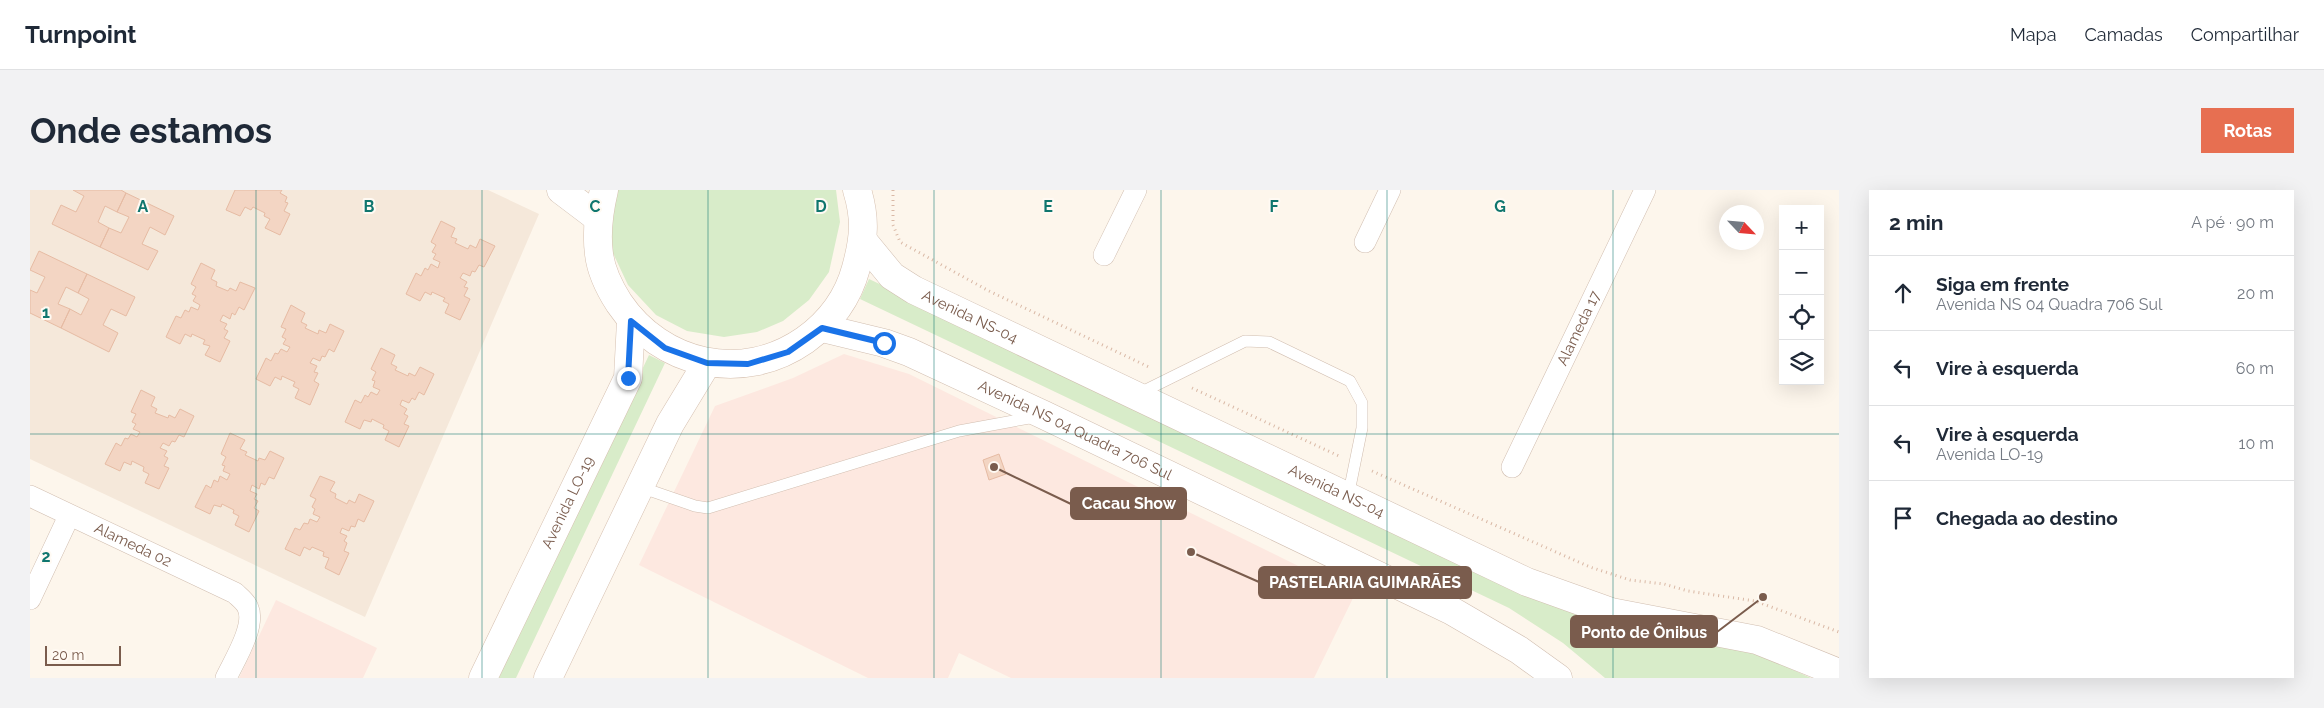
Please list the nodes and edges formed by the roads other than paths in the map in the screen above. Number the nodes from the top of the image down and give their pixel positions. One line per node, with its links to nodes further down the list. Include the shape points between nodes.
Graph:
1 (561, 190): 7 (street)
2 (604, 190): 7 (street)
3 (857, 190): 8 (street, via 862,207)
4 (1136, 190): 10 (street)
5 (1390, 190): 9 (street)
6 (1645, 190): 16 (street, Alameda 17)
7 (598, 218): 11 (street, via 599,255 611,290)
8 (864, 242): 12 (street, via 851,289); 14 (street, Avenida NS-04, via 892,276 914,290)
9 (1365, 242)
10 (1104, 255)
11 (631, 321): 13 (street, via 665,348); 24 (street, Avenida LO-19, via 628,378)
12 (822, 328): 13 (street, via 788,352 748,364); 15 (street, Avenida NS 04 Quadra 706 Sul, via 909,352)
13 (707, 363): 17 (street, via 670,424)
14 (1135, 396): 19 (street, Avenida NS-04); 19 (lane, via 1245,341 1269,342 1350,382 1362,403 1362,428)
15 (1044, 415): 17 (lane, via 959,431 708,508); 26 (street, Avenida NS 04 Quadra 706 Sul, via 1452,611 1519,650)
16 (1512, 467)
17 (640, 487): 25 (street)
18 (30, 496): 20 (street, Alameda 02)
19 (1348, 496): 22 (street, Avenida NS-04, via 1528,582 1611,612 1757,640)
20 (69, 516): 21 (street); 23 (street, Alameda 02, via 235,593 248,606 250,619 245,638)
21 (30, 599)
22 (1839, 673)
23 (226, 678)
24 (483, 678)
25 (548, 678)
26 (1558, 678)

